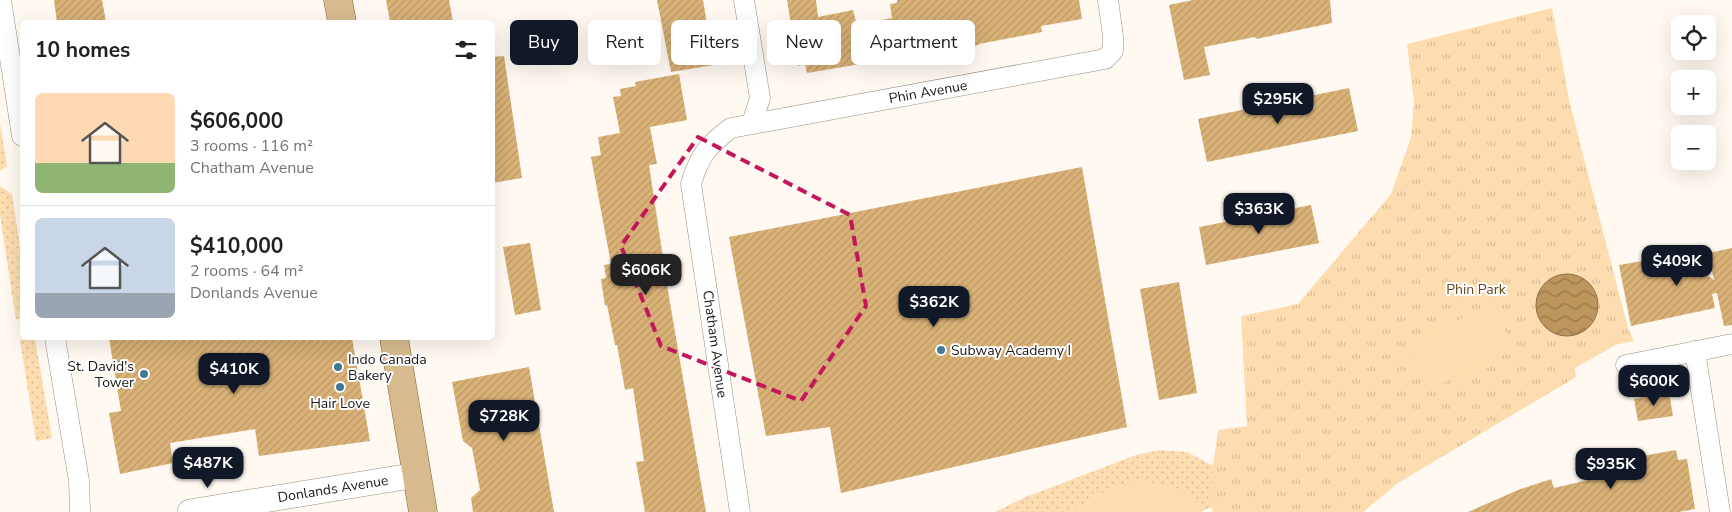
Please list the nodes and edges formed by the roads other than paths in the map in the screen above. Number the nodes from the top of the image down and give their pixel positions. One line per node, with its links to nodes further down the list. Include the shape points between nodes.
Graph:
1 (1, 0): 6 (street)
2 (338, 0): 5 (main road)
3 (744, 0): 7 (street, via 760,98)
4 (1108, 0): 7 (street, Phin Avenue, via 1113,51 1104,59)
5 (342, 20)
6 (20, 123)
7 (752, 124): 17 (street, Chatham Avenue, via 731,128 714,140 697,164 691,184)
8 (55, 340): 14 (street, via 79,481)
9 (394, 340): 13 (main road)
10 (1732, 344): 11 (street)
11 (1695, 351): 12 (street); 18 (street)
12 (1626, 365)
13 (417, 475): 15 (street, Donlands Avenue); 16 (main road)
14 (80, 512)
15 (190, 512)
16 (423, 512)
17 (740, 512)
18 (1720, 512)

